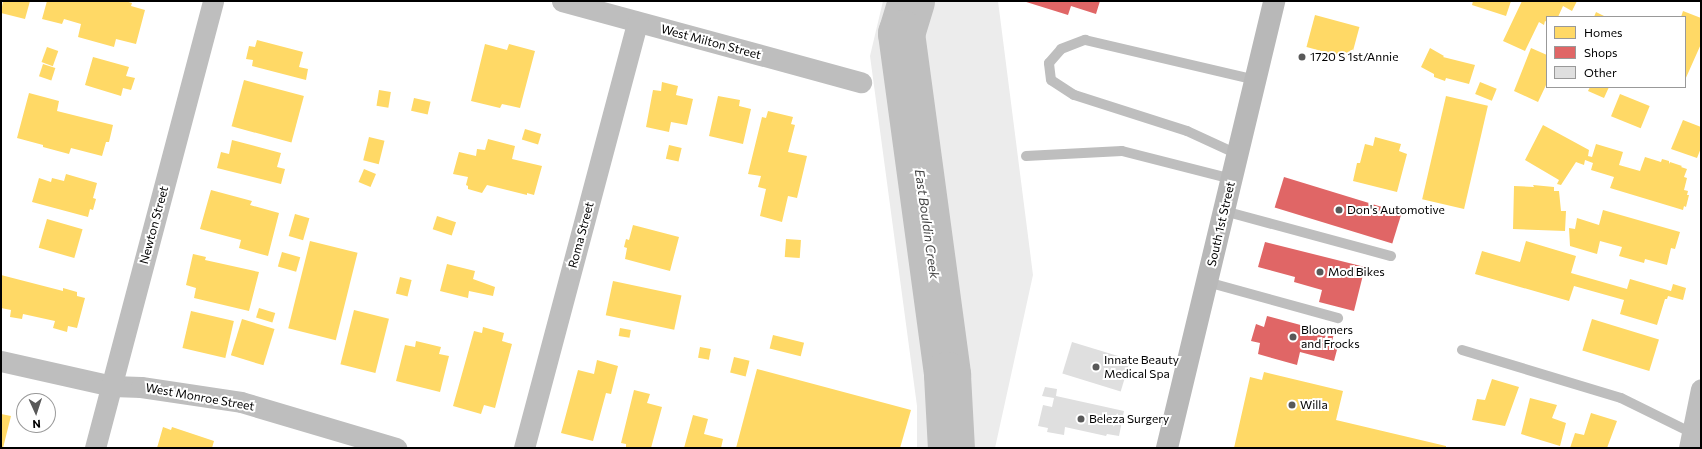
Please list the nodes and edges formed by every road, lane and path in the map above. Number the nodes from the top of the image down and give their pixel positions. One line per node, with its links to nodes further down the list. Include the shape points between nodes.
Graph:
1 (213, 1): 16 (street, Newton Street)
2 (562, 1): 4 (street, West Milton Street)
3 (1274, 1): 5 (main road, South 1st Street)
4 (637, 22): 6 (street, West Milton Street); 21 (street, Roma Street)
5 (1255, 80): 7 (main road, South 1st Street); 7 (lane, via 1085,40 1061,49 1049,63 1051,80 1074,95 1187,131)
6 (861, 82)
7 (1237, 154): 9 (main road, South 1st Street)
8 (1026, 156): 9 (lane, via 1122,151)
9 (1232, 179): 10 (main road, South 1st Street)
10 (1224, 211): 11 (lane); 12 (main road, South 1st Street)
11 (1391, 256)
12 (1207, 282): 13 (lane); 22 (main road, South 1st Street)
13 (1338, 318)
14 (1462, 350): 18 (lane, via 1621,398)
15 (1, 361): 16 (street, West Monroe Street)
16 (112, 386): 19 (street, Newton Street); 20 (street, West Monroe Street, via 141,387 241,402)
17 (1701, 389): 18 (street)
18 (1690, 441)
19 (95, 448)
20 (396, 448)
21 (524, 448)
22 (1167, 448)

